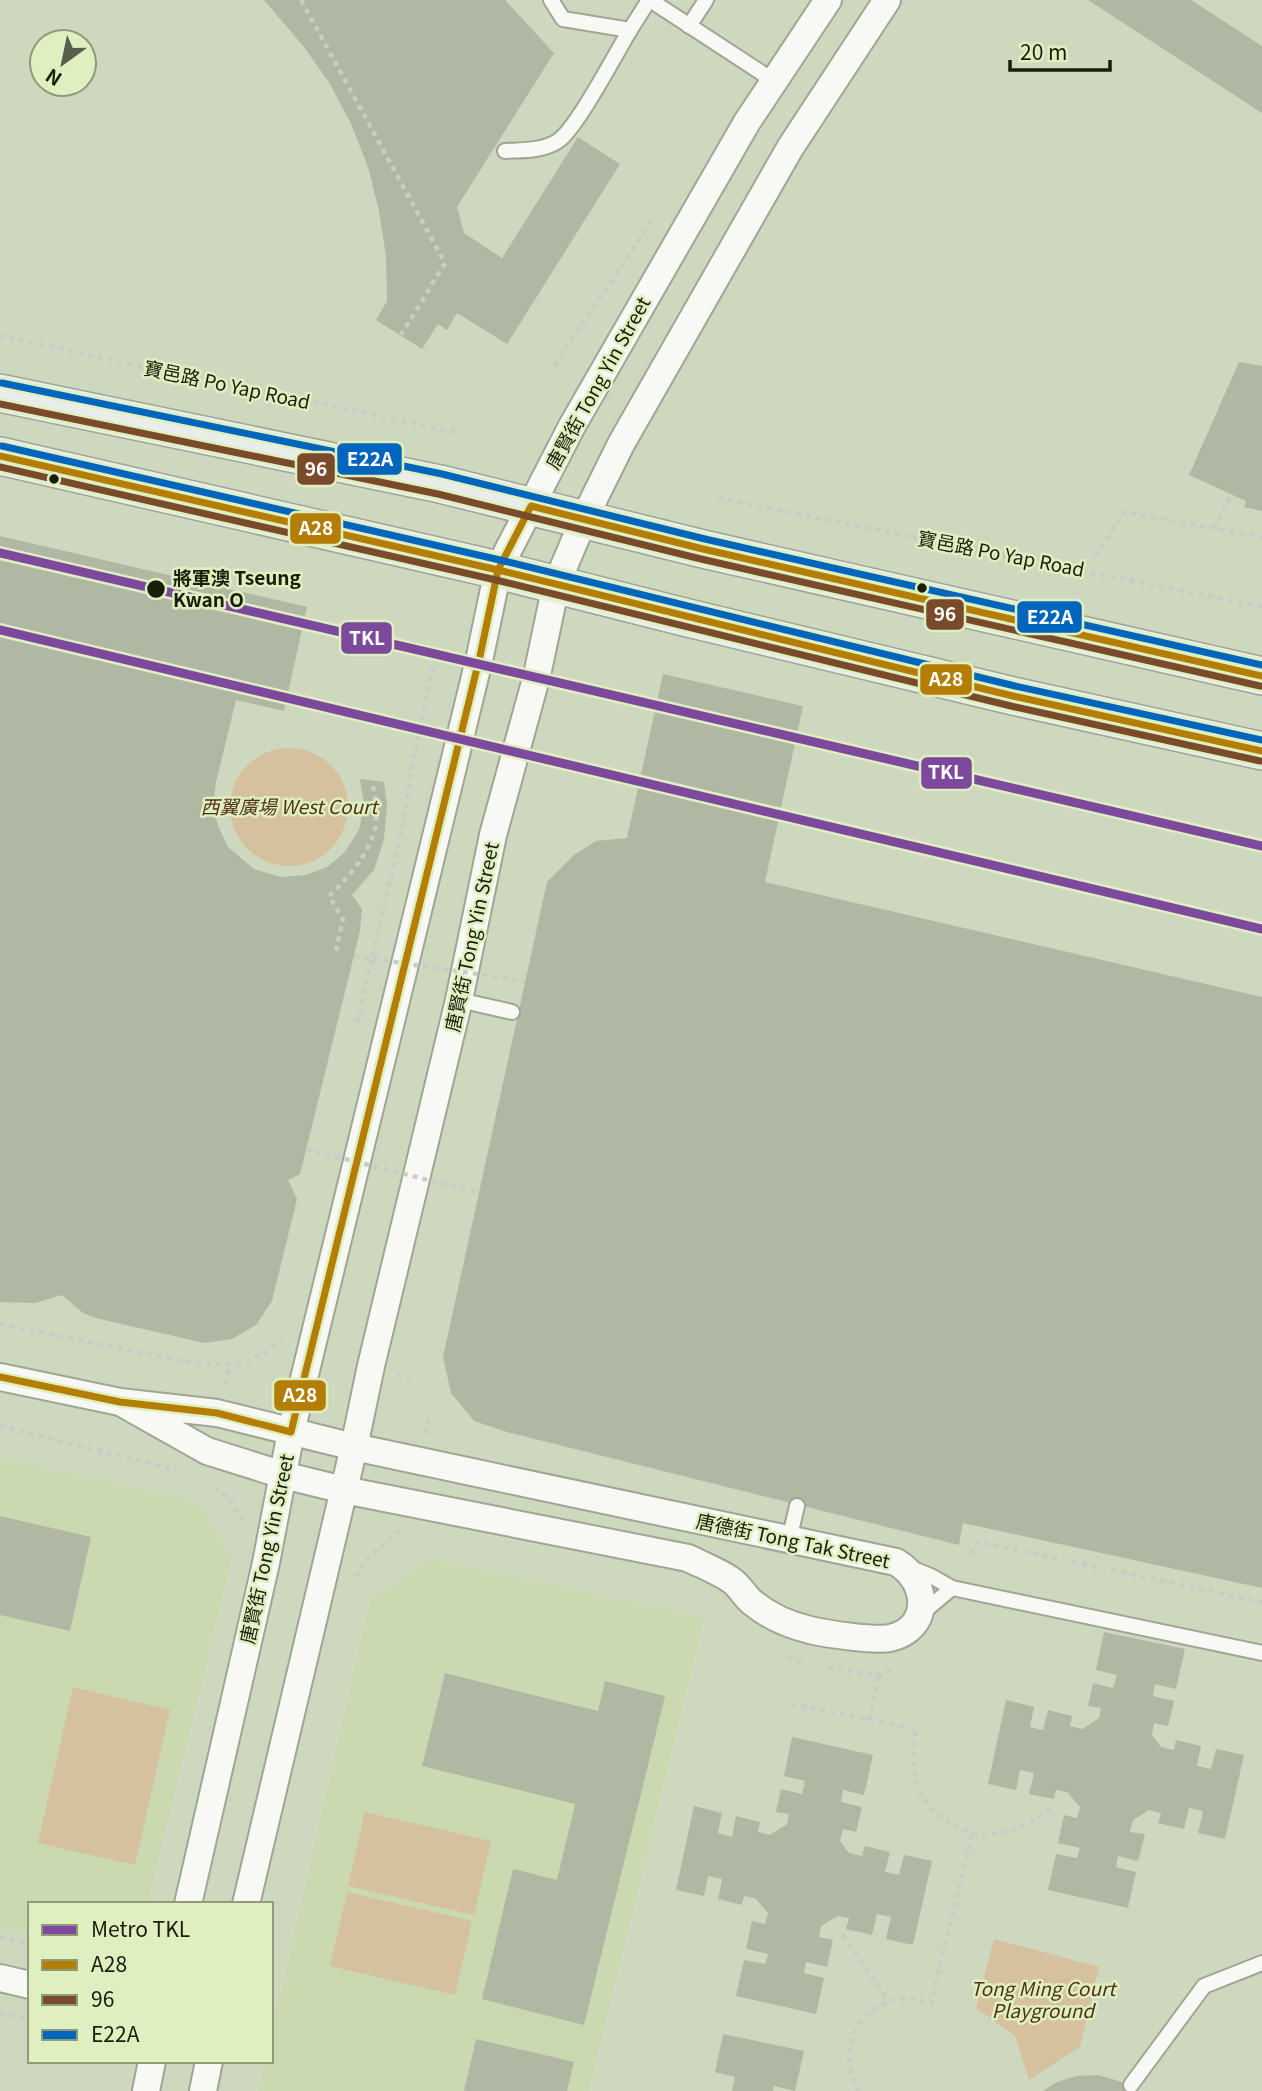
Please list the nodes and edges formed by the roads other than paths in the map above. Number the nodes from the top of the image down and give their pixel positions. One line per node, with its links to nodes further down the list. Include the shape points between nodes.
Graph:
1 (551, 0): 7 (lane, via 563,19)
2 (649, 0): 6 (lane); 7 (lane)
3 (706, 0): 6 (lane)
4 (828, 0): 8 (street, 唐賢街 Tong Yin Street)
5 (887, 0): 13 (street, 唐賢街 Tong Yin Street, via 789,148 621,444)
6 (689, 26): 8 (lane)
7 (629, 30): 9 (lane, via 559,141 534,150)
8 (774, 81): 12 (street, 唐賢街 Tong Yin Street, via 572,426)
9 (505, 151)
10 (0, 393): 12 (main road)
11 (0, 456): 14 (main road)
12 (531, 506): 13 (main road); 14 (street, 唐賢街 Tong Yin Street)
13 (584, 519): 15 (street, 唐賢街 Tong Yin Street); 16 (main road)
14 (498, 570): 15 (main road); 22 (street, 唐賢街 Tong Yin Street)
15 (556, 585): 17 (main road); 18 (street, 唐賢街 Tong Yin Street, via 537,675 493,835)
16 (1262, 676)
17 (1262, 751)
18 (459, 1000): 19 (lane); 23 (street, 唐賢街 Tong Yin Street)
19 (512, 1012)
20 (0, 1377): 21 (street, 唐德街 Tong Tak Street)
21 (120, 1402): 22 (street, 唐德街 Tong Tak Street, via 217,1413); 24 (street, 唐德街 Tong Tak Street, via 207,1451)
22 (291, 1432): 23 (street, 唐德街 Tong Tak Street); 24 (street, 唐賢街 Tong Yin Street)
23 (354, 1447): 25 (street, 唐賢街 Tong Yin Street); 27 (street, 唐德街 Tong Tak Street)
24 (283, 1475): 25 (street, 唐德街 Tong Tak Street); 32 (street, 唐賢街 Tong Yin Street)
25 (344, 1490): 30 (street, 唐德街 Tong Tak Street, via 688,1558 733,1581 751,1602 782,1622 813,1631 888,1639 910,1628); 33 (street, 唐賢街 Tong Yin Street)
26 (797, 1506): 27 (lane)
27 (789, 1540): 28 (street, 唐德街 Tong Tak Street)
28 (896, 1562): 29 (lane); 30 (street, 唐德街 Tong Tak Street, via 919,1584)
29 (952, 1588): 30 (lane); 31 (lane)
30 (917, 1618)
31 (1262, 1653)
32 (188, 1902)
33 (246, 1902)
34 (1262, 1963): 39 (lane, via 1204,1986)
35 (0, 1978): 36 (street)
36 (28, 1984)
37 (152, 2063): 40 (street)
38 (209, 2063): 41 (street)
39 (1131, 2085)
40 (146, 2091)
41 (203, 2091)

